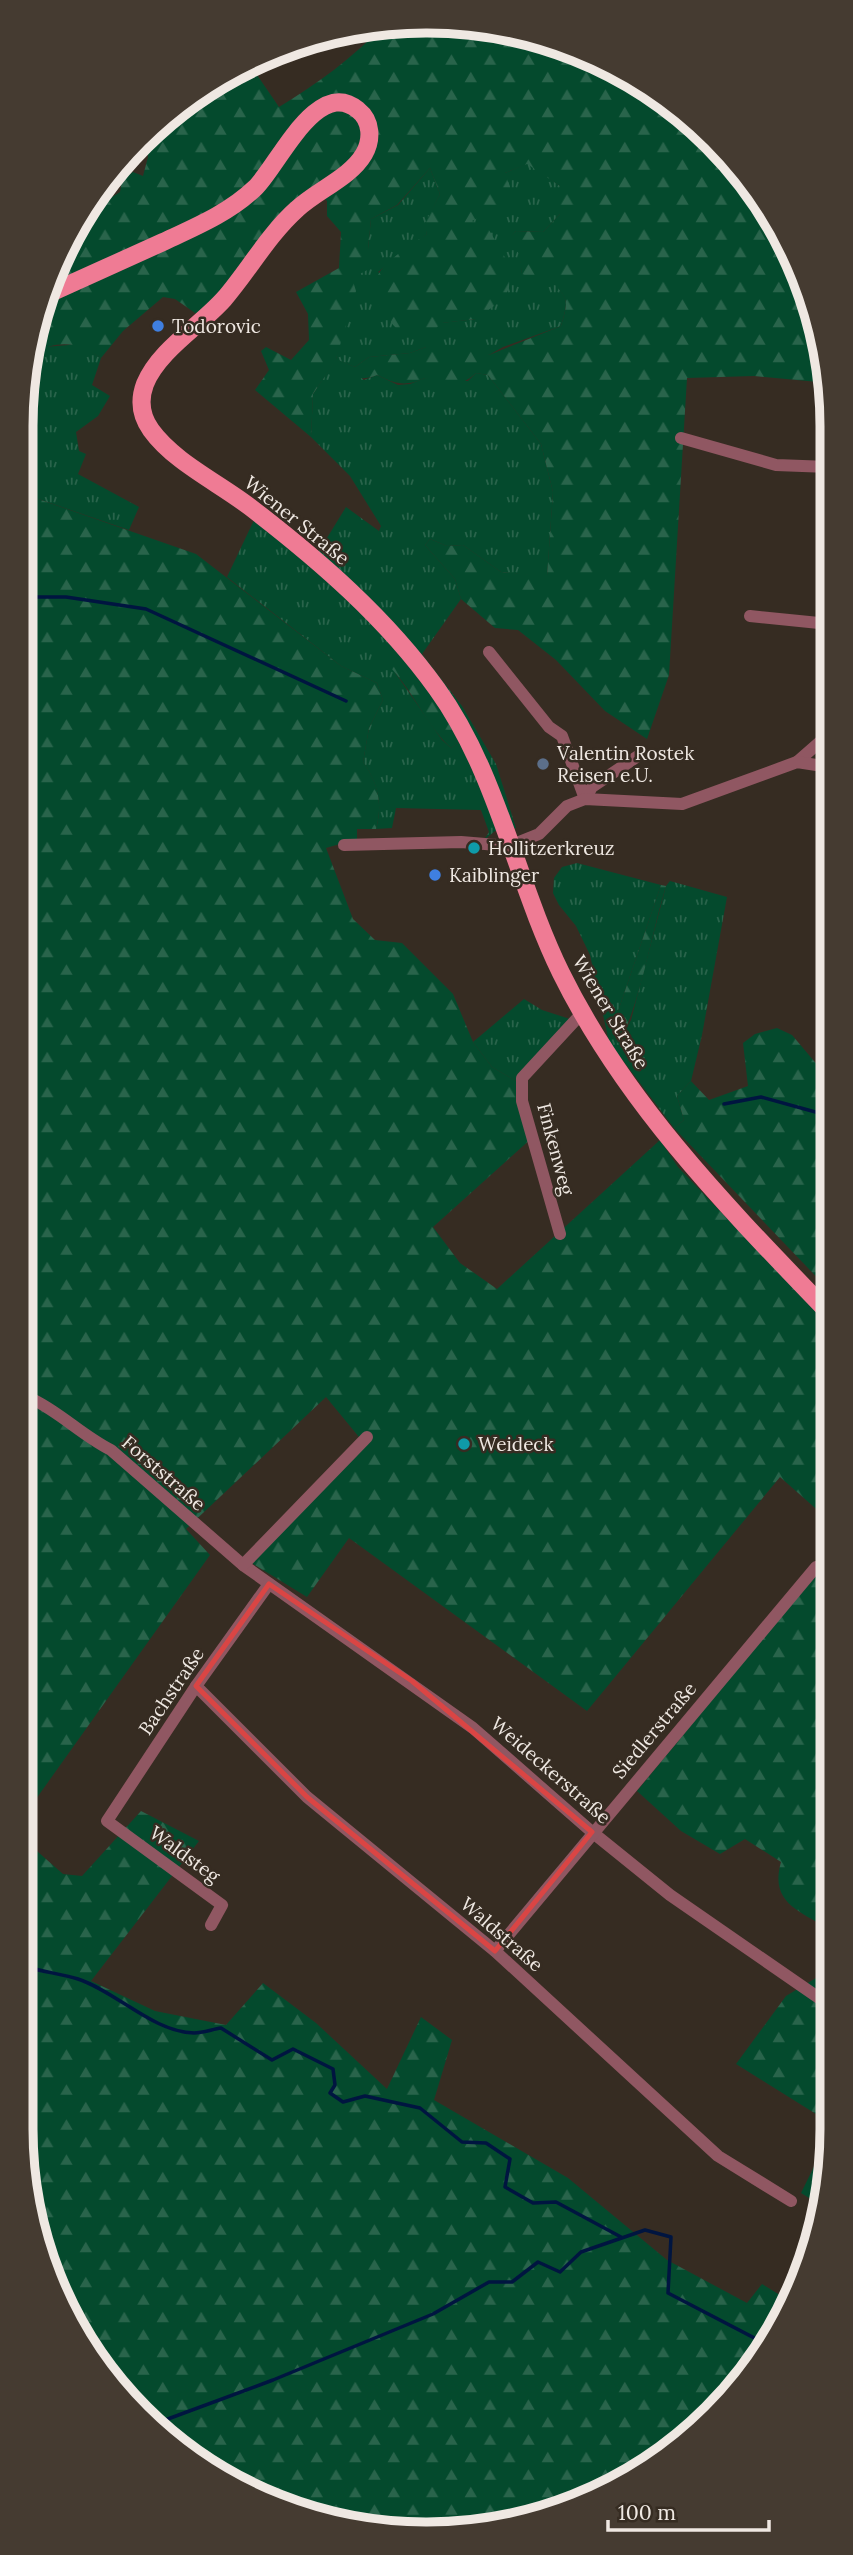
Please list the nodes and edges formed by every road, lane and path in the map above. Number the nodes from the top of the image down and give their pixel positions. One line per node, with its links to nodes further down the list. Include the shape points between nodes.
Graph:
1 (58, 289): 13 (main road, Wiener Straße, via 233,206 263,179 319,108 344,103 364,116 370,136 360,160 293,212 224,299 155,368 143,389 142,407 150,428 167,447 318,562 410,654 468,741)
2 (681, 438): 3 (street, via 776,465)
3 (820, 467)
4 (750, 616): 5 (street)
5 (820, 623)
6 (489, 652): 11 (street, via 549,727 562,736)
7 (820, 742): 9 (street)
8 (640, 754): 11 (street, via 592,787)
9 (797, 762): 10 (street); 11 (street, via 682,804)
10 (820, 766)
11 (585, 799): 13 (street, via 567,806 539,834)
12 (344, 845): 13 (street, via 461,842)
13 (509, 846): 14 (main road, Wiener Straße, via 534,915)
14 (583, 1012): 15 (street, Finkenweg, via 522,1078 522,1101); 16 (main road, Wiener Straße, via 671,1142)
15 (560, 1234)
16 (820, 1303)
17 (33, 1400): 19 (street, Forststraße, via 111,1450)
18 (367, 1437): 19 (street)
19 (243, 1565): 21 (street, Weideckerstraße)
20 (816, 1567): 24 (street, Siedlerstraße)
21 (269, 1584): 22 (street, Bachstraße); 24 (street, Weideckerstraße, via 473,1728)
22 (196, 1686): 23 (street, Bachstraße); 26 (street, Waldstraße, via 307,1797)
23 (107, 1821): 25 (street, Waldsteg, via 222,1905)
24 (592, 1832): 26 (street, Siedlerstraße); 27 (street, Weideckerstraße, via 670,1895)
25 (211, 1925)
26 (495, 1951): 28 (street, Waldstraße, via 718,2155)
27 (820, 1999)
28 (792, 2201)

